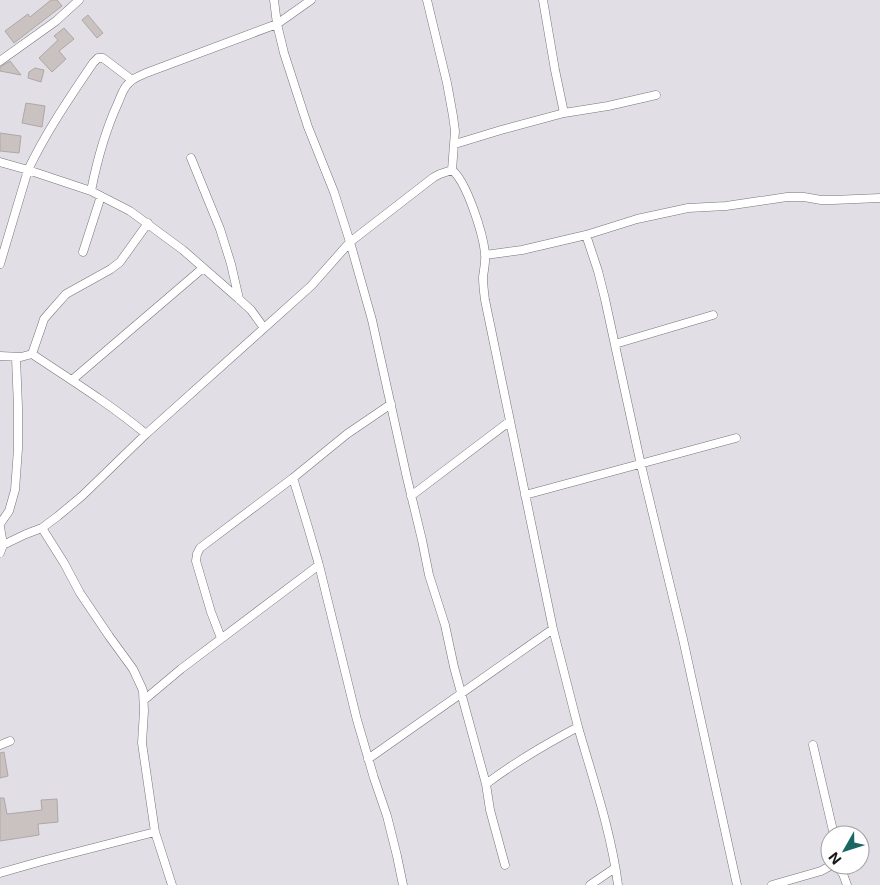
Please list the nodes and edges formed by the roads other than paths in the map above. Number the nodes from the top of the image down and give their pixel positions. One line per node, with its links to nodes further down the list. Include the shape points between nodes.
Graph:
1 (274, 0): 6 (street)
2 (311, 0): 6 (street)
3 (427, 0): 11 (street, via 447,83)
4 (544, 0): 10 (street)
5 (74, 2): 7 (street, via 56,21)
6 (277, 24): 8 (street); 21 (street, via 296,93)
7 (0, 61)
8 (132, 80): 14 (street, via 105,60 97,60 42,142); 16 (street, via 112,116)
9 (656, 95): 10 (street)
10 (564, 113): 11 (street)
11 (455, 144): 15 (street)
12 (191, 158): 26 (street, via 220,229)
13 (0, 162): 14 (street)
14 (28, 170): 16 (street); 24 (street)
15 (452, 170): 21 (street, via 434,177); 23 (street, via 465,190 483,239)
16 (91, 191): 17 (street)
17 (101, 196): 19 (street); 22 (street)
18 (880, 198): 20 (street, via 833,200 787,197 688,208)
19 (148, 224): 25 (street); 30 (street, via 111,270 66,294 44,320)
20 (586, 235): 23 (street); 29 (street)
21 (350, 242): 28 (street, via 310,286); 34 (street)
22 (83, 252)
23 (485, 256): 35 (street, via 485,300)
24 (0, 264)
25 (203, 268): 26 (street); 33 (street)
26 (239, 299): 28 (street)
27 (714, 316): 29 (street)
28 (264, 328): 36 (street)
29 (615, 344): 38 (street)
30 (32, 354): 32 (street); 33 (street)
31 (0, 356): 32 (street)
32 (16, 358): 42 (street, via 18,449 15,490 9,511)
33 (72, 380): 36 (street)
34 (391, 404): 39 (street, via 346,434); 41 (street)
35 (510, 421): 40 (street); 41 (street)
36 (146, 434): 43 (street, via 82,496)
37 (736, 438): 38 (street)
38 (641, 465): 40 (street); 67 (street)
39 (293, 478): 46 (street); 48 (street, via 198,551 196,561)
40 (525, 495): 47 (street)
41 (411, 496): 49 (street)
42 (0, 526): 44 (street)
43 (42, 528): 44 (street); 50 (street, via 84,599 133,669)
44 (3, 545): 45 (street)
45 (0, 553)
46 (319, 565): 48 (street); 55 (street)
47 (553, 629): 49 (street); 51 (street)
48 (221, 638): 50 (street)
49 (462, 693): 55 (street); 56 (street)
50 (144, 700): 58 (street, via 142,743)
51 (578, 727): 56 (street); 60 (street)
52 (10, 742): 53 (street)
53 (0, 745)
54 (813, 745): 57 (street)
55 (368, 759): 64 (street, via 387,816)
56 (486, 784): 59 (street)
57 (832, 825)
58 (155, 832): 62 (street); 63 (street)
59 (505, 865)
60 (616, 868): 65 (street); 66 (street)
61 (820, 871): 68 (street)
62 (0, 873)
63 (172, 885)
64 (403, 885)
65 (590, 885)
66 (618, 885)
67 (737, 885)
68 (772, 885)

